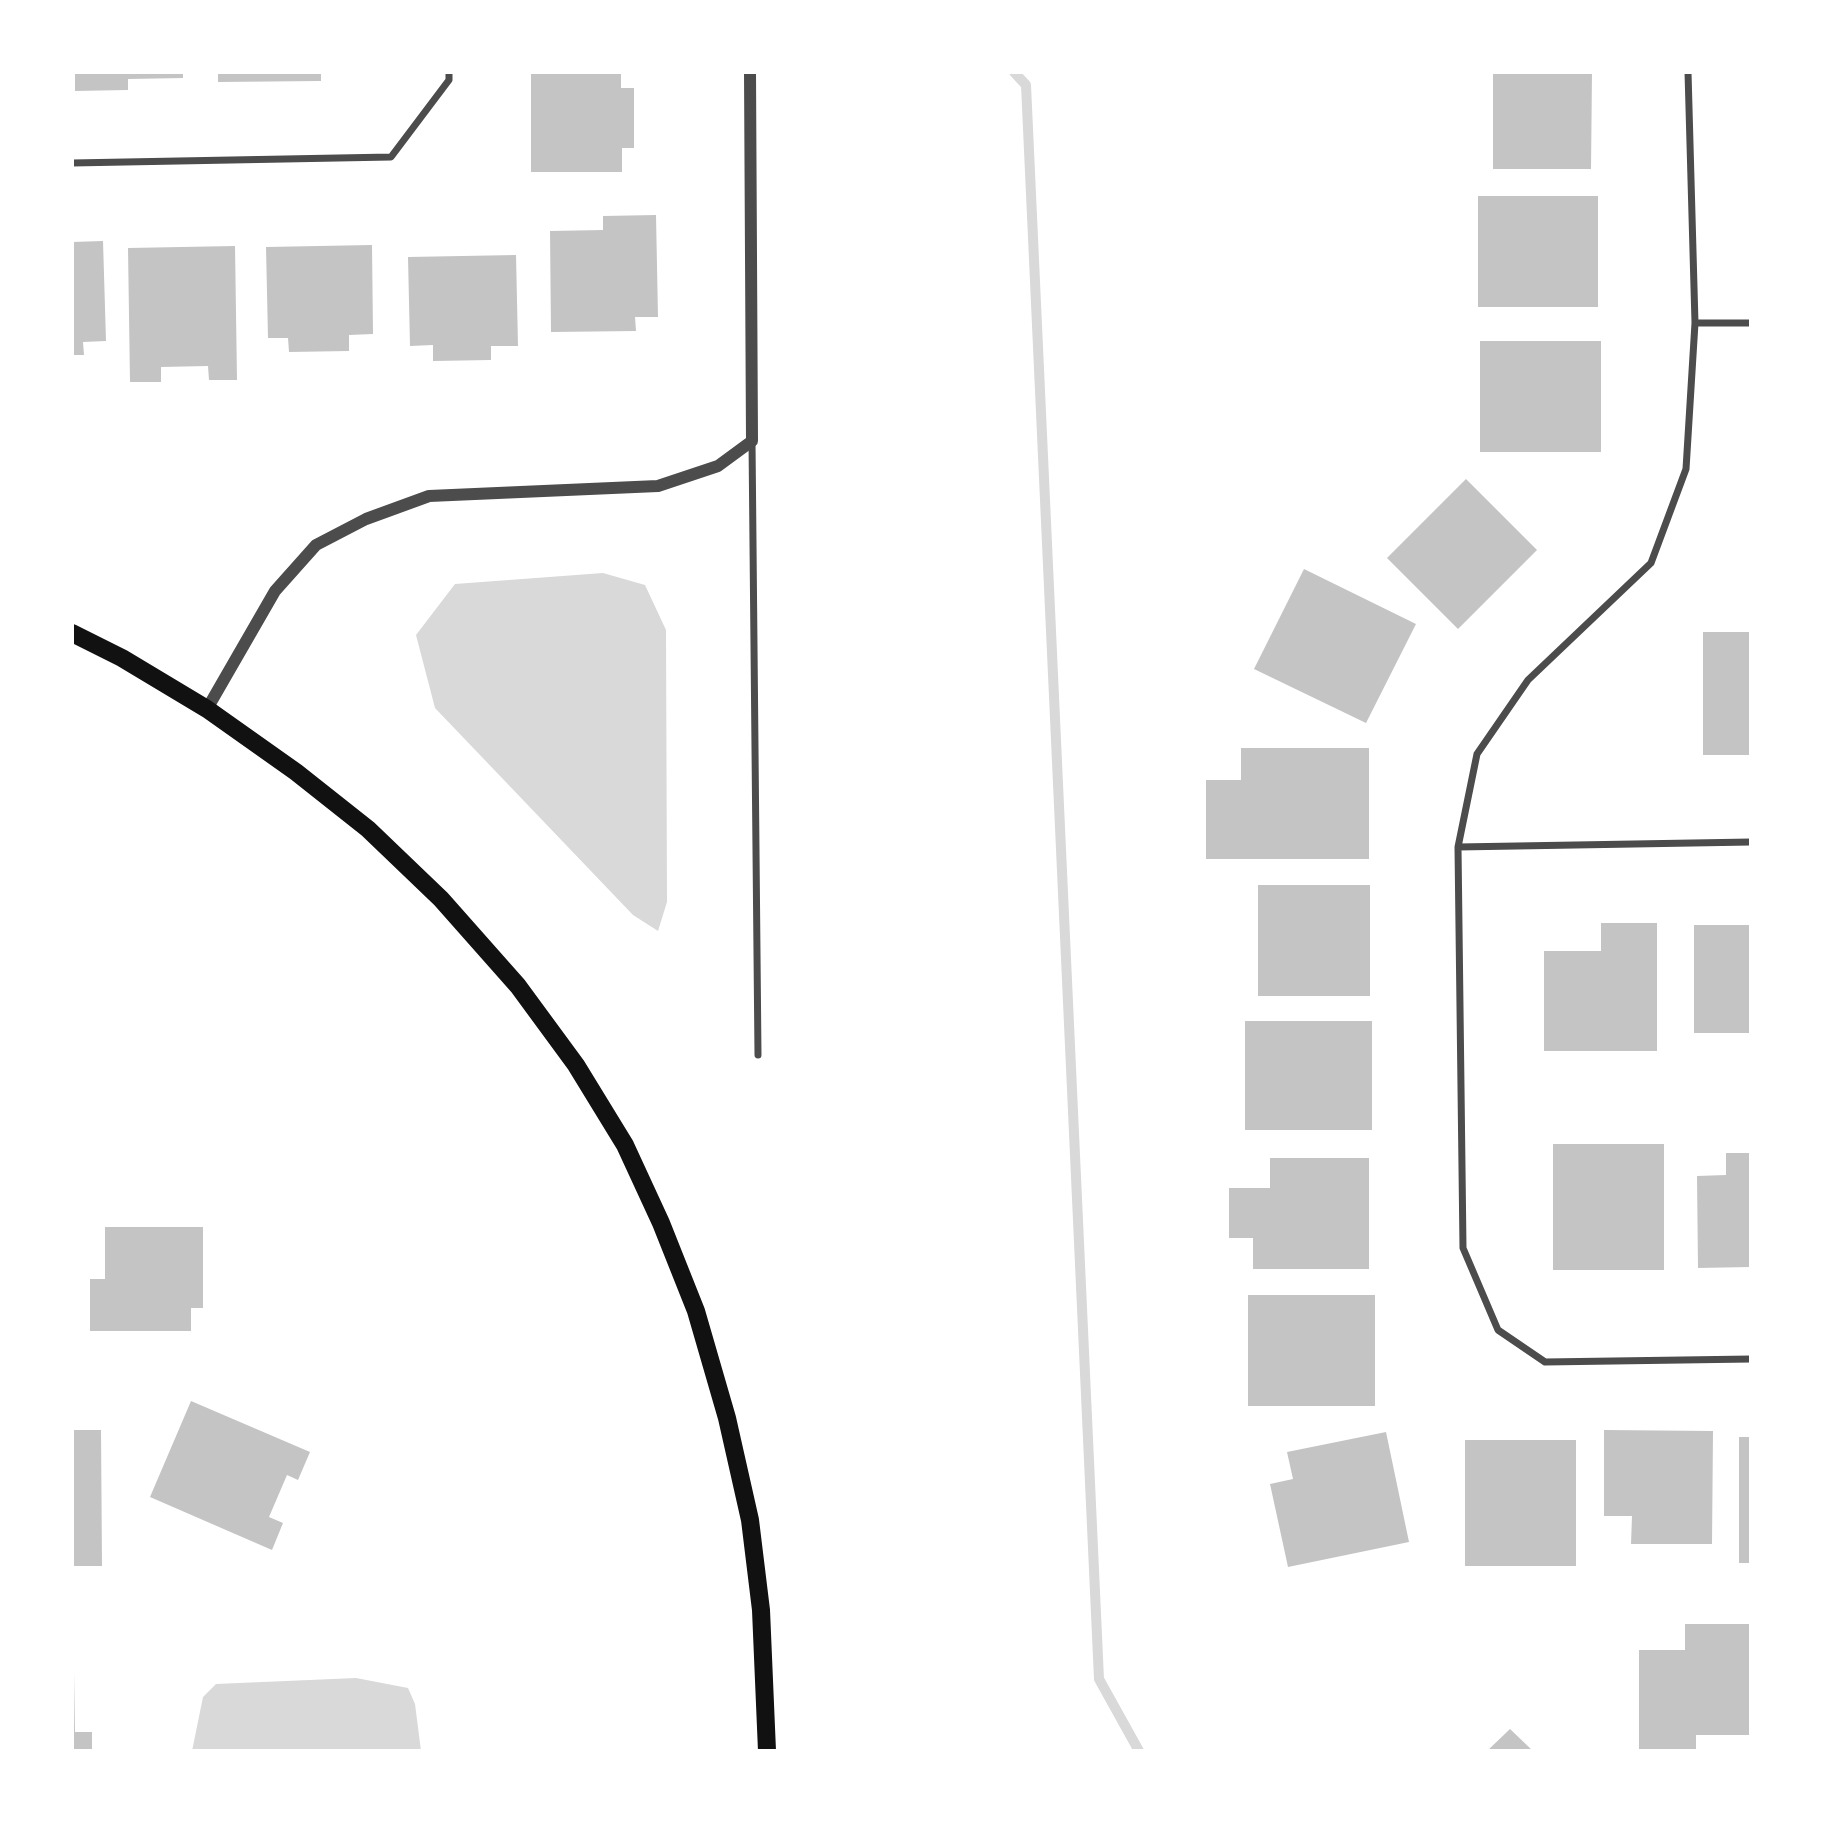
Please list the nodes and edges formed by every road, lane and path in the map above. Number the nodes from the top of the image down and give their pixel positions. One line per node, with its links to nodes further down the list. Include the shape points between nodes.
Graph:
1 (449, 72): 4 (street, via 449,80 391,156)
2 (750, 72): 7 (street)
3 (1688, 72): 5 (street)
4 (72, 163)
5 (1695, 323): 6 (street); 11 (street, via 1686,470 1651,563 1528,680 1477,754)
6 (1751, 323)
7 (752, 442): 9 (street, via 718,466 657,486 429,496 366,519 316,545 275,591); 12 (street)
8 (72, 633): 9 (main road)
9 (207, 709): 14 (main road, via 368,829 441,899 518,986 576,1065 625,1145 696,1311 727,1418 750,1520 761,1610)
10 (1751, 842): 11 (street)
11 (1458, 847): 13 (street, via 1463,1248 1498,1331 1545,1362)
12 (758, 1055)
13 (1751, 1359)
14 (767, 1751)

